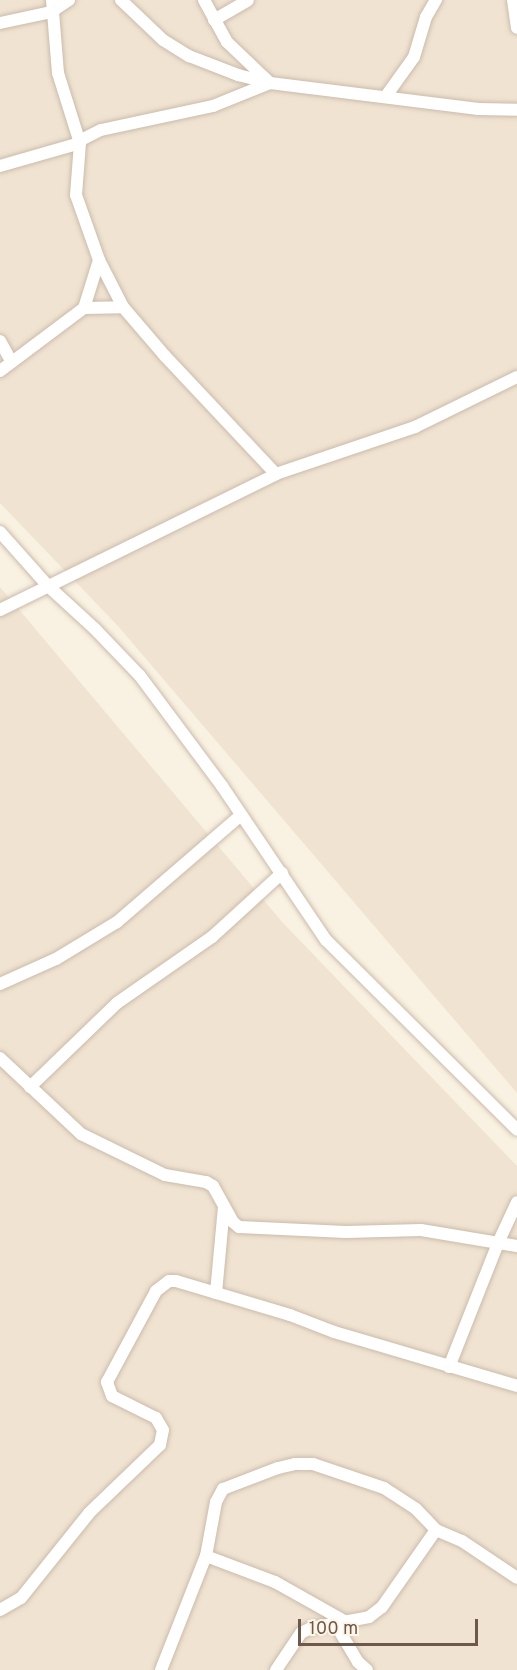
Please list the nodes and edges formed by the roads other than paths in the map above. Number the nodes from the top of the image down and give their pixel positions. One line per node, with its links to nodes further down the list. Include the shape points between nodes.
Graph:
1 (69, 0): 7 (street)
2 (121, 0): 11 (street, via 163,40 189,56 233,74)
3 (204, 0): 8 (street)
4 (248, 0): 8 (street)
5 (436, 0): 12 (street, via 426,17 414,57)
6 (513, 0): 10 (street)
7 (52, 6): 9 (street); 14 (street, via 58,73)
8 (214, 20): 11 (street, via 227,42)
9 (0, 23)
10 (517, 28)
11 (270, 83): 12 (street); 14 (street, via 213,106 102,130)
12 (386, 96): 13 (street, via 478,109)
13 (517, 110)
14 (80, 143): 15 (street); 16 (street, via 76,195)
15 (0, 166)
16 (99, 260): 17 (street); 18 (street)
17 (123, 307): 18 (street); 23 (street)
18 (84, 308): 20 (street)
19 (0, 341): 20 (street)
20 (11, 361): 21 (street)
21 (0, 371)
22 (517, 377): 23 (street, via 415,427)
23 (276, 474): 25 (street)
24 (0, 532): 25 (street)
25 (47, 585): 26 (street); 27 (street, via 140,676)
26 (0, 610)
27 (241, 815): 28 (street); 29 (street, via 117,922 56,959)
28 (282, 873): 31 (street, via 212,937 117,1003); 32 (street, via 326,940)
29 (0, 984)
30 (0, 1059): 31 (street)
31 (30, 1087): 34 (street, via 81,1134 165,1175 206,1182 219,1193)
32 (517, 1130)
33 (517, 1202): 35 (street)
34 (224, 1207): 35 (street, via 234,1222 245,1229 421,1230); 37 (street)
35 (498, 1243): 36 (street); 38 (street)
36 (517, 1246)
37 (216, 1293): 38 (street); 43 (street, via 176,1281 163,1284 156,1292 107,1382 112,1396 156,1418 163,1430 160,1445 95,1506 21,1598)
38 (449, 1367): 39 (street)
39 (517, 1386)
40 (436, 1530): 41 (street, via 416,1509 384,1488 313,1464 295,1464 223,1489 216,1503); 42 (street, via 462,1541); 44 (street, via 382,1607 369,1617)
41 (206, 1556): 44 (street, via 275,1582); 45 (street)
42 (517, 1578)
43 (0, 1610)
44 (342, 1624): 46 (street, via 301,1633); 47 (street, via 358,1662)
45 (161, 1670)
46 (276, 1670)
47 (368, 1670)

